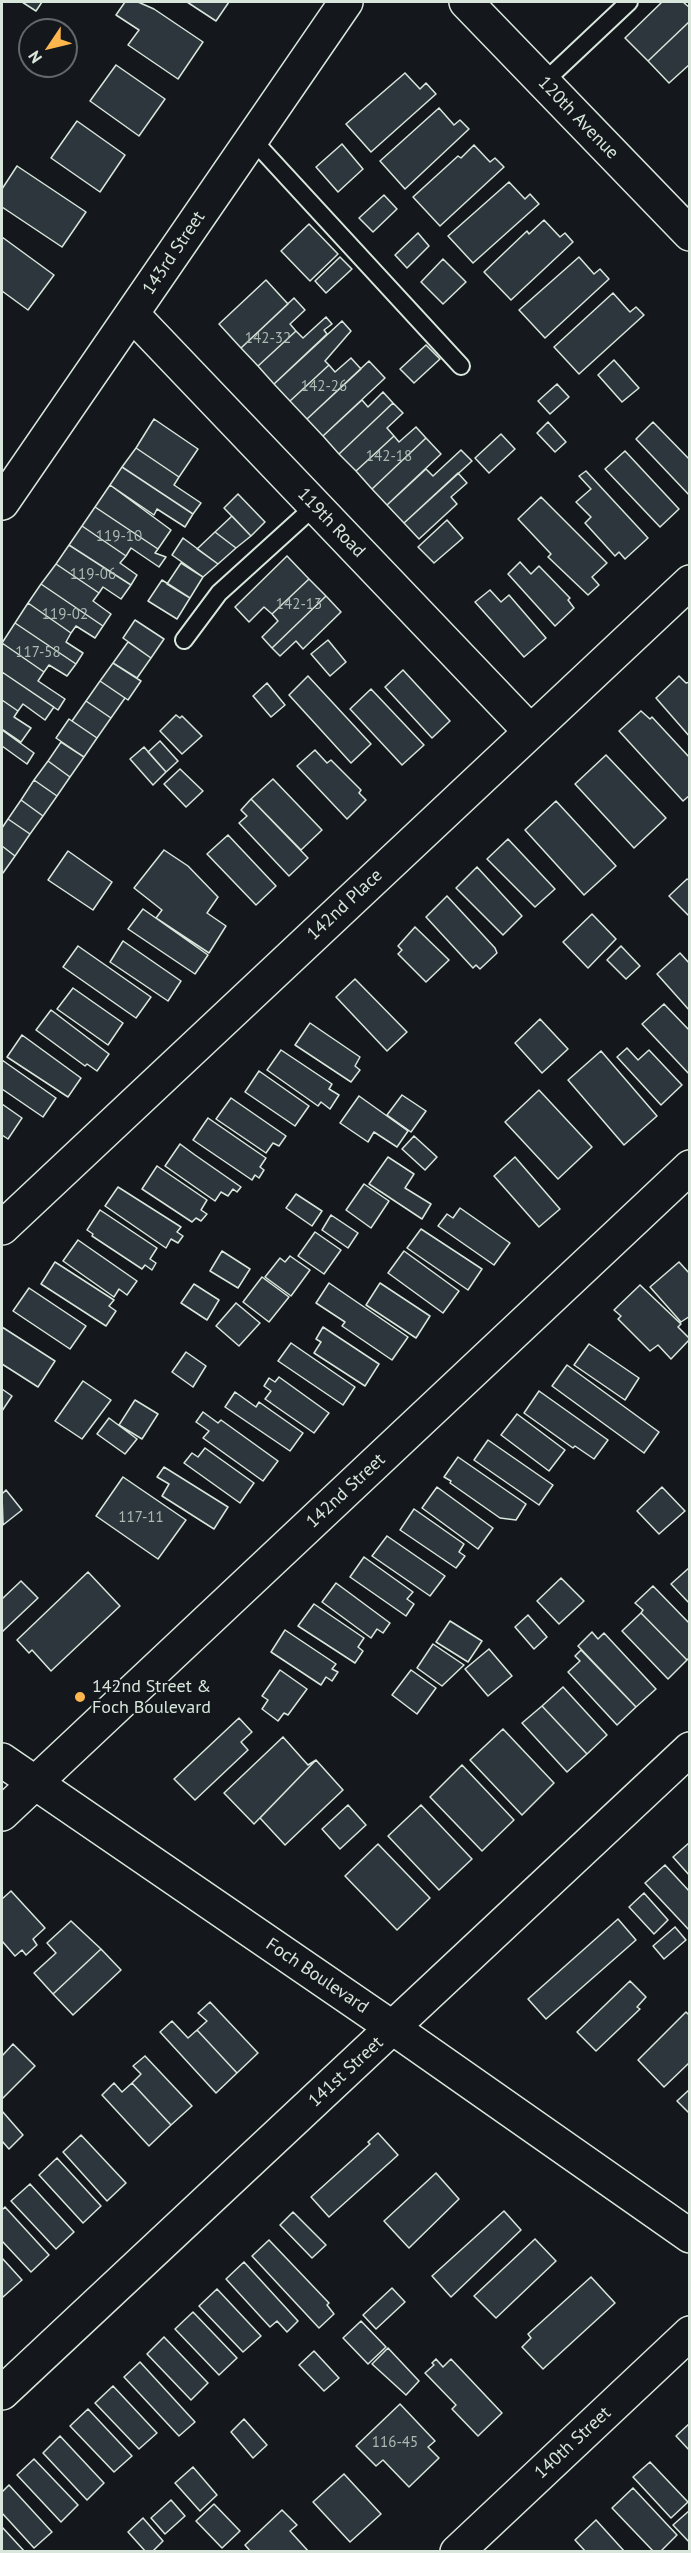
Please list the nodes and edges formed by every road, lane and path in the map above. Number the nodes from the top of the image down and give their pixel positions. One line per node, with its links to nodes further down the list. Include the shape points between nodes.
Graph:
1 (346, 2): 5 (street, 143rd Street)
2 (466, 2): 4 (street, 120th Avenue)
3 (629, 2): 4 (lane)
4 (544, 82): 6 (street, 120th Avenue)
5 (252, 139): 7 (street, 143rd Street); 8 (lane)
6 (690, 234)
7 (132, 314): 9 (street, 143rd Street); 10 (street, 119th Road)
8 (461, 366)
9 (2, 503)
10 (315, 506): 12 (lane, via 219,593); 13 (street, 119th Road)
11 (690, 582): 13 (street, 142nd Place)
12 (184, 640)
13 (530, 731): 15 (street, 142nd Place)
14 (690, 1167): 18 (street, 142nd Street)
15 (2, 1228)
16 (690, 1749): 20 (street, 141st Street)
17 (2, 1760): 18 (street, Foch Boulevard)
18 (35, 1784): 19 (street, 142nd Street); 20 (street, Foch Boulevard)
19 (2, 1814)
20 (393, 2028): 21 (street, Foch Boulevard); 23 (street, 141st Street)
21 (690, 2236)
22 (690, 2334): 24 (street, 140th Street)
23 (2, 2393)
24 (457, 2552)

